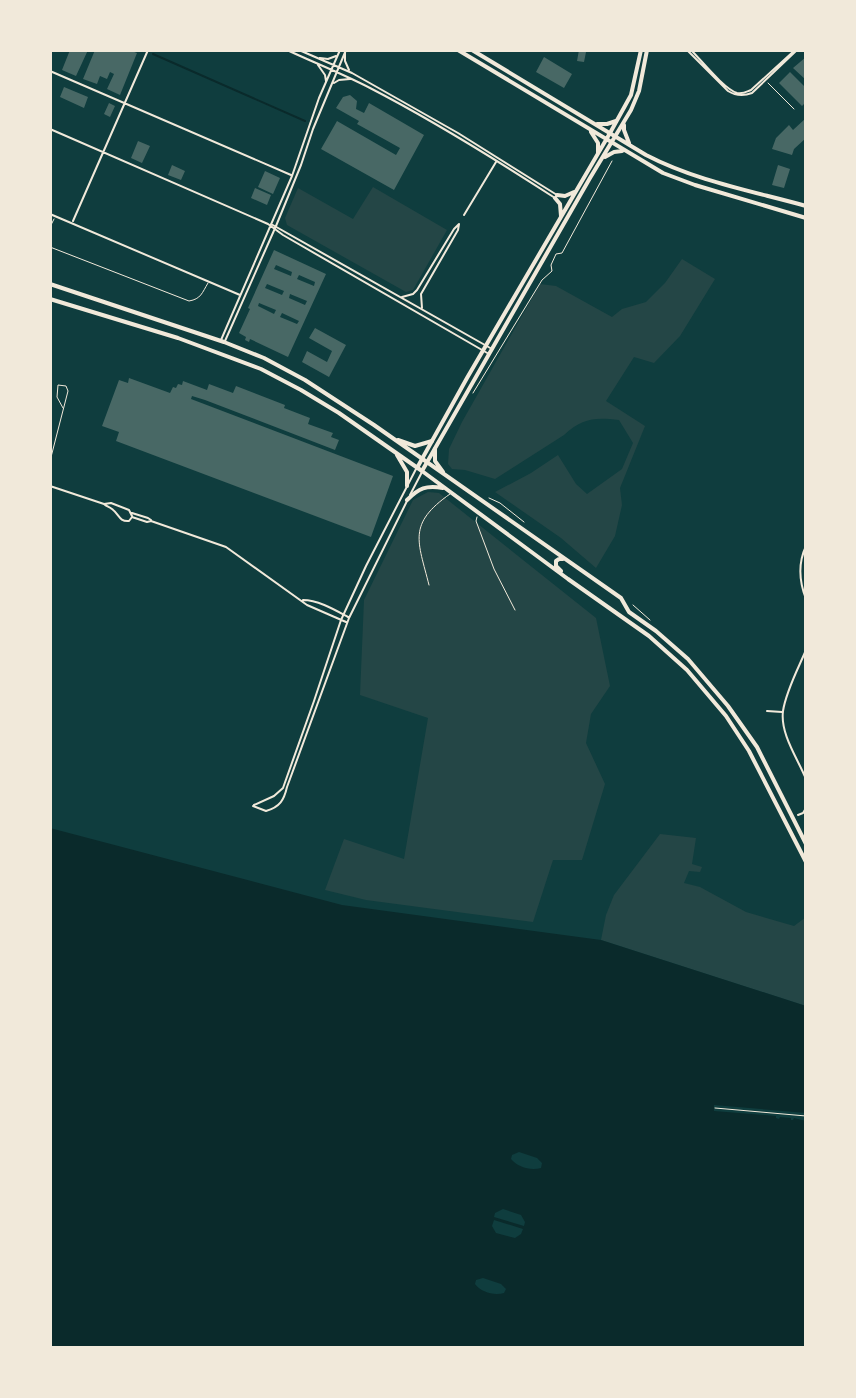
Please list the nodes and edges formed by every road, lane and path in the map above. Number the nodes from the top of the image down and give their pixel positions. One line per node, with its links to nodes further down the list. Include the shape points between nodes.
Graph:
1 (148, 50): 25 (street)
2 (287, 50): 12 (street)
3 (299, 50): 11 (street)
4 (458, 50): 30 (main road)
5 (472, 50): 29 (main road)
6 (644, 50): 27 (main road); 28 (main road, via 639,91)
7 (689, 50): 15 (street, via 736,92 746,93); 21 (street, via 736,95 752,93)
8 (796, 50): 15 (street)
9 (345, 51): 14 (street); 19 (street)
10 (339, 52): 11 (street, via 334,58); 13 (street)
11 (315, 57): 13 (street)
12 (317, 64): 16 (street); 22 (street)
13 (333, 65): 14 (street); 16 (street)
14 (339, 67): 18 (street); 19 (street)
15 (778, 67): 21 (street)
16 (331, 69): 18 (street); 22 (street)
17 (50, 71): 25 (street)
18 (337, 72): 20 (street); 23 (street)
19 (352, 73): 24 (street)
20 (351, 79): 23 (street); 24 (street)
21 (765, 80): 26 (lane)
22 (326, 82): 41 (street)
23 (330, 87): 41 (street)
24 (388, 96): 39 (street); 46 (street, via 458,133)
25 (125, 103): 36 (street); 41 (street)
26 (794, 109)
27 (618, 120): 29 (main road); 32 (main road)
28 (624, 122): 32 (main road); 34 (main road, via 625,136)
29 (594, 124): 32 (main road)
30 (587, 128): 33 (main road); 37 (main road, via 598,143)
31 (50, 129): 36 (street)
32 (613, 135): 33 (main road); 34 (main road)
33 (609, 142): 35 (main road); 37 (main road); 40 (main road)
34 (634, 147): 45 (main road, via 694,176)
35 (625, 151): 40 (main road); 48 (main road, via 672,177)
36 (104, 152): 58 (street); 59 (street)
37 (597, 155): 43 (main road)
38 (615, 158): 79 (path, via 562,253 556,254 552,271)
39 (496, 160): 46 (street); 54 (street)
40 (601, 161): 50 (main road)
41 (294, 177): 42 (street); 44 (street)
42 (285, 190): 44 (street); 51 (street)
43 (576, 191): 46 (main road); 47 (main road)
44 (290, 192): 52 (street)
45 (767, 195): 48 (main road, via 762,201); 49 (main road)
46 (556, 196): 47 (street); 56 (main road)
47 (568, 204): 50 (street); 56 (main road)
48 (767, 206): 57 (main road)
49 (806, 206)
50 (574, 207): 78 (main road)
51 (276, 211): 52 (street); 59 (street)
52 (281, 213): 61 (street)
53 (50, 214): 55 (street)
54 (464, 215)
55 (55, 216): 58 (street); 60 (lane)
56 (561, 218): 77 (main road)
57 (806, 218)
58 (72, 223): 66 (street)
59 (270, 225): 61 (street); 62 (street)
60 (50, 227)
61 (275, 228): 63 (street); 69 (street); 77 (street)
62 (265, 238): 63 (street); 65 (street)
63 (270, 240): 65 (street)
64 (50, 247): 66 (lane, via 189,301 201,297)
65 (258, 262): 68 (street)
66 (209, 281): 68 (street)
67 (50, 284): 72 (main road)
68 (243, 296): 76 (street)
69 (401, 297): 71 (street); 71 (street, via 417,290 459,224 421,294)
70 (50, 299): 74 (main road)
71 (422, 308): 77 (street)
72 (153, 319): 73 (main road); 74 (main road)
73 (177, 326): 75 (main road, via 172,331); 76 (main road)
74 (152, 329): 75 (main road)
75 (177, 337): 84 (main road, via 301,390)
76 (222, 342): 81 (main road, via 305,380)
77 (485, 348): 78 (street); 82 (main road)
78 (492, 352): 83 (main road)
79 (470, 400)
80 (63, 408): 80 (lane, via 57,397 61,384 68,391); 86 (lane)
81 (392, 438): 82 (main road, via 415,446); 85 (main road)
82 (432, 441): 85 (main road)
83 (435, 449): 87 (main road); 89 (main road, via 435,461)
84 (396, 453): 88 (main road); 91 (main road, via 407,472)
85 (421, 459): 87 (main road); 88 (main road)
86 (50, 461)
87 (427, 462): 88 (main road); 89 (main road)
88 (420, 470): 91 (street); 92 (main road); 95 (street)
89 (445, 475): 101 (main road)
90 (50, 486): 96 (street)
91 (407, 486): 112 (street)
92 (445, 489): 93 (main road); 95 (main road, via 421,488)
93 (451, 493): 97 (main road); 105 (lane, via 420,526)
94 (482, 495): 99 (path)
95 (407, 500): 113 (street)
96 (104, 504): 98 (street, via 128,509); 98 (street, via 121,520 128,522)
97 (479, 513): 103 (main road); 111 (lane, via 476,521 484,543)
98 (132, 515): 107 (street, via 226,547)
99 (526, 524)
100 (806, 546): 106 (street, via 800,576)
101 (548, 548): 102 (main road); 103 (main road, via 554,557)
102 (565, 560): 104 (main road, via 556,561 556,566); 123 (main road, via 621,598 629,612 699,670 757,747)
103 (543, 561): 104 (main road)
104 (568, 579): 122 (main road, via 649,636 706,690 735,729)
105 (429, 585)
106 (806, 599)
107 (301, 600): 109 (street); 110 (street)
108 (627, 601): 115 (path)
109 (321, 604): 110 (street); 112 (street)
110 (319, 610): 114 (street)
111 (515, 610)
112 (343, 615): 113 (street); 114 (street)
113 (349, 618): 116 (street)
114 (341, 620): 116 (street); 116 (street, via 283,788 253,806 266,811 284,800)
115 (652, 621)
116 (348, 623)
117 (806, 650): 119 (street)
118 (767, 711): 119 (street)
119 (783, 712): 120 (street, via 787,736)
120 (806, 779)
121 (806, 808): 123 (street)
122 (783, 817): 123 (main road); 124 (main road)
123 (795, 817): 124 (main road); 125 (main road)
124 (788, 827): 126 (main road)
125 (806, 844)
126 (806, 862)
127 (715, 1108): 128 (path)
128 (806, 1116)

